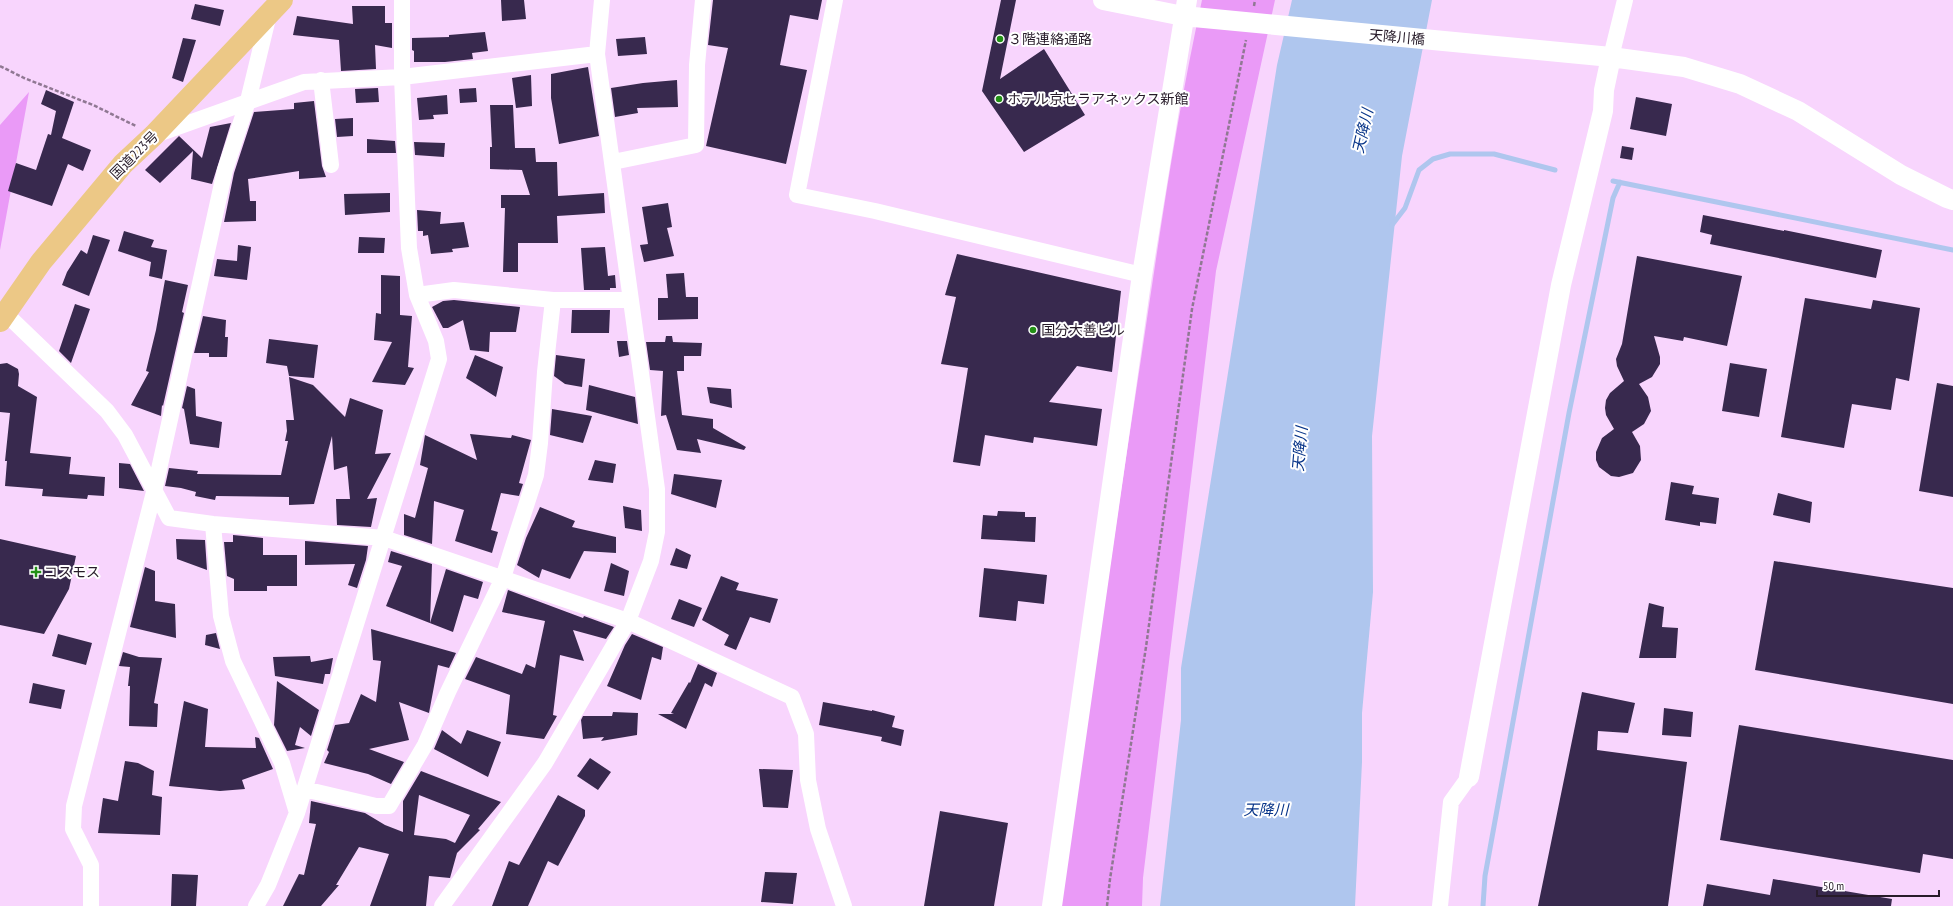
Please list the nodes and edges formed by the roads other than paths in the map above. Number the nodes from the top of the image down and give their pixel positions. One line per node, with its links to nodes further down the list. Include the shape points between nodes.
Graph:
1 (402, 0): 11 (street)
2 (602, 0): 9 (street)
3 (703, 0): 15 (street, via 697,65 696,145)
4 (835, 0): 18 (street, via 797,195 875,211)
5 (1103, 0): 8 (street, 天降川橋)
6 (1625, 0): 10 (street)
7 (275, 4): 13 (street); 14 (highway, 国道223号)
8 (1185, 8): 10 (street, 天降川橋); 18 (street)
9 (597, 54): 11 (street); 15 (street)
10 (1611, 58): 17 (street, 天降川橋, via 1684,67 1740,84 1798,111 1901,175); 28 (street, via 1604,90 1603,111 1552,330)
11 (402, 77): 12 (street); 19 (street, via 409,248)
12 (321, 80): 13 (street, via 304,82); 16 (street)
13 (248, 101): 14 (street); 23 (street, via 224,170)
14 (154, 135): 22 (highway, 国道223号, via 123,164 85,208 41,262)
15 (612, 162): 21 (street)
16 (331, 165)
17 (1953, 200)
18 (1142, 275): 35 (street)
19 (417, 295): 20 (street, via 454,290); 25 (street, via 436,341 439,359)
20 (553, 300): 21 (street); 26 (street, via 536,475)
21 (631, 300): 27 (street, via 657,489 657,532 651,561)
22 (3, 317): 23 (street, via 107,411 125,435)
23 (154, 492): 24 (street, via 169,518); 31 (street, via 74,806 73,830 91,865)
24 (212, 524): 25 (street); 30 (street, via 221,616 233,661 282,764)
25 (384, 538): 26 (street); 29 (street)
26 (503, 578): 27 (street); 29 (street, via 448,692 426,745 389,806 376,806)
27 (628, 621): 33 (street, via 545,764); 34 (street, via 792,697 806,734 808,780 818,829)
28 (1469, 777): 36 (street, via 1450,802)
29 (304, 789): 30 (street)
30 (297, 813): 32 (street, via 268,885)
31 (91, 906)
32 (256, 906)
33 (442, 906)
34 (844, 906)
35 (1052, 906)
36 (1440, 906)

